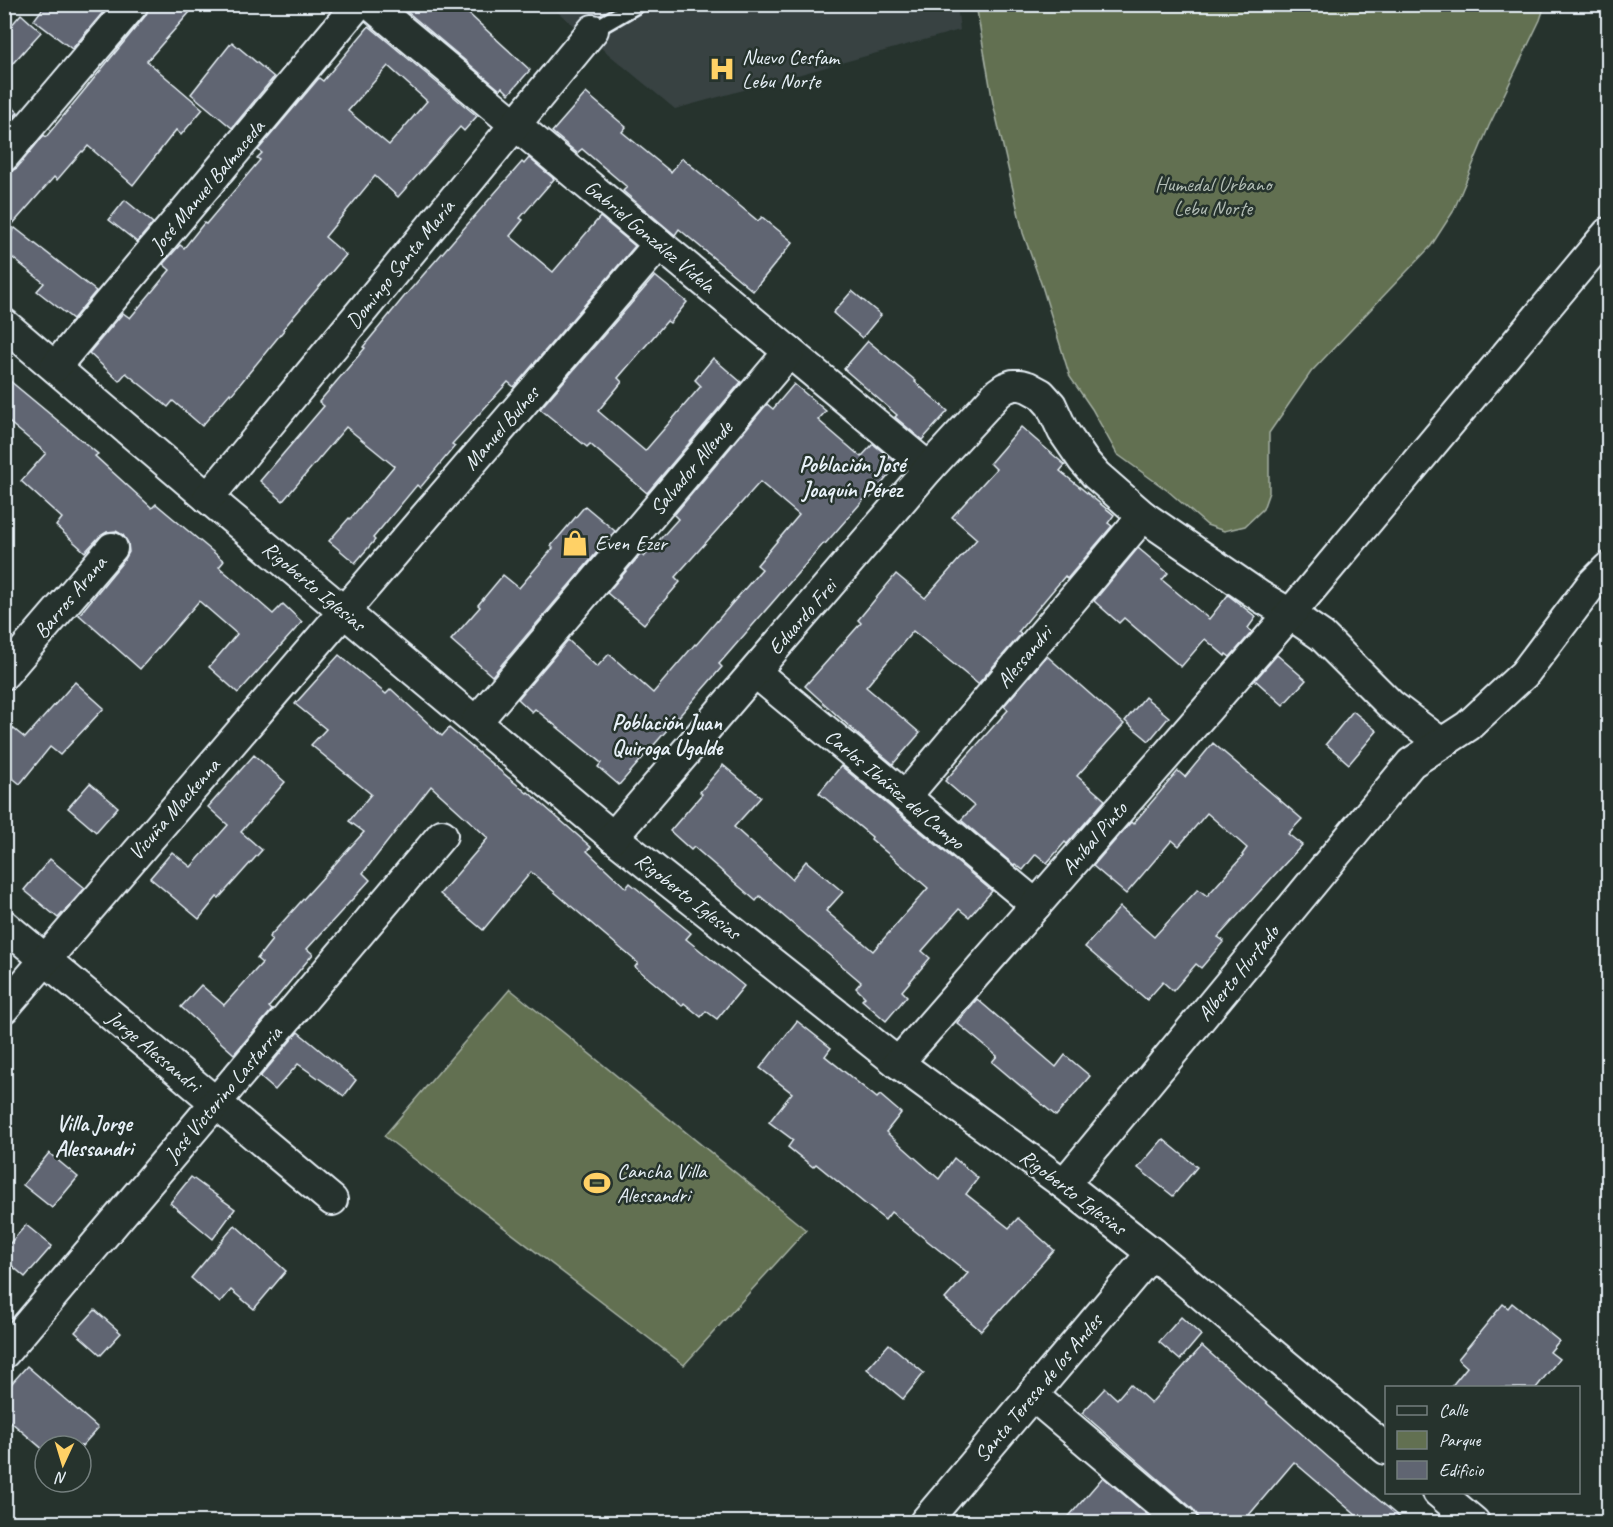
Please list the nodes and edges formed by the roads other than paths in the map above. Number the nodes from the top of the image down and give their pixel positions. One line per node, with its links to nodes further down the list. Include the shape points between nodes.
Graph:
1 (133, 4): 7 (street)
2 (358, 4): 12 (street, José Manuel Balmaceda)
3 (370, 4): 6 (street, Gabriel González Videla)
4 (638, 4): 5 (lane)
5 (593, 30): 6 (street, Domingo Santa María)
6 (515, 124): 9 (street, Gabriel González Videla); 14 (street, Domingo Santa María)
7 (4, 156)
8 (1608, 233): 19 (street, Aníbal Pinto)
9 (659, 244): 11 (street, Gabriel González Videla); 18 (street, Manuel Bulnes)
10 (5, 327): 12 (street, Rigoberto Iglesias)
11 (789, 352): 13 (street, Gabriel González Videla); 22 (street, Salvador Allende)
12 (56, 367): 14 (street, Rigoberto Iglesias)
13 (929, 468): 15 (street, Eduardo Frei, via 998,393 1013,385 1028,387 1051,405 1063,431 1096,475); 20 (street, Eduardo Frei)
14 (208, 498): 18 (street, Rigoberto Iglesias)
15 (1143, 516): 19 (street); 24 (street, Alessandri)
16 (112, 548): 21 (street, Barros Arana)
17 (1608, 568): 23 (street, Alberto Hurtado, via 1524,674 1468,726)
18 (344, 611): 22 (street, Rigoberto Iglesias); 29 (street, Vicuña Mackenna)
19 (1290, 614): 23 (street, via 1322,636 1391,705); 27 (street, Aníbal Pinto)
20 (755, 672): 24 (street, Carlos Ibáñez del Campo); 26 (street, Eduardo Frei)
21 (4, 674)
22 (476, 722): 26 (street, Rigoberto Iglesias)
23 (1441, 743): 33 (street, Alberto Hurtado, via 1411,762)
24 (905, 797): 27 (street, Carlos Ibáñez del Campo)
25 (442, 835): 32 (street, José Victorino Lastarria)
26 (613, 837): 31 (street, Rigoberto Iglesias)
27 (1036, 905): 31 (street, Aníbal Pinto)
28 (4, 925): 29 (street, Jorge Alessandri)
29 (46, 960): 30 (street, Vicuña Mackenna); 32 (street, Jorge Alessandri)
30 (4, 1008)
31 (898, 1063): 33 (street, Rigoberto Iglesias)
32 (216, 1103): 34 (street, Jorge Alessandri); 36 (street, José Victorino Lastarria)
33 (1064, 1184): 35 (street, Rigoberto Iglesias)
34 (332, 1200)
35 (1152, 1253): 37 (street, Santa Teresa de los Andes); 38 (street, Rigoberto Iglesias)
36 (4, 1353)
37 (1032, 1395): 40 (street, Santa Teresa de los Andes); 41 (street)
38 (1385, 1448)
39 (1440, 1494): 42 (street)
40 (925, 1522)
41 (1182, 1522)
42 (1474, 1522)

